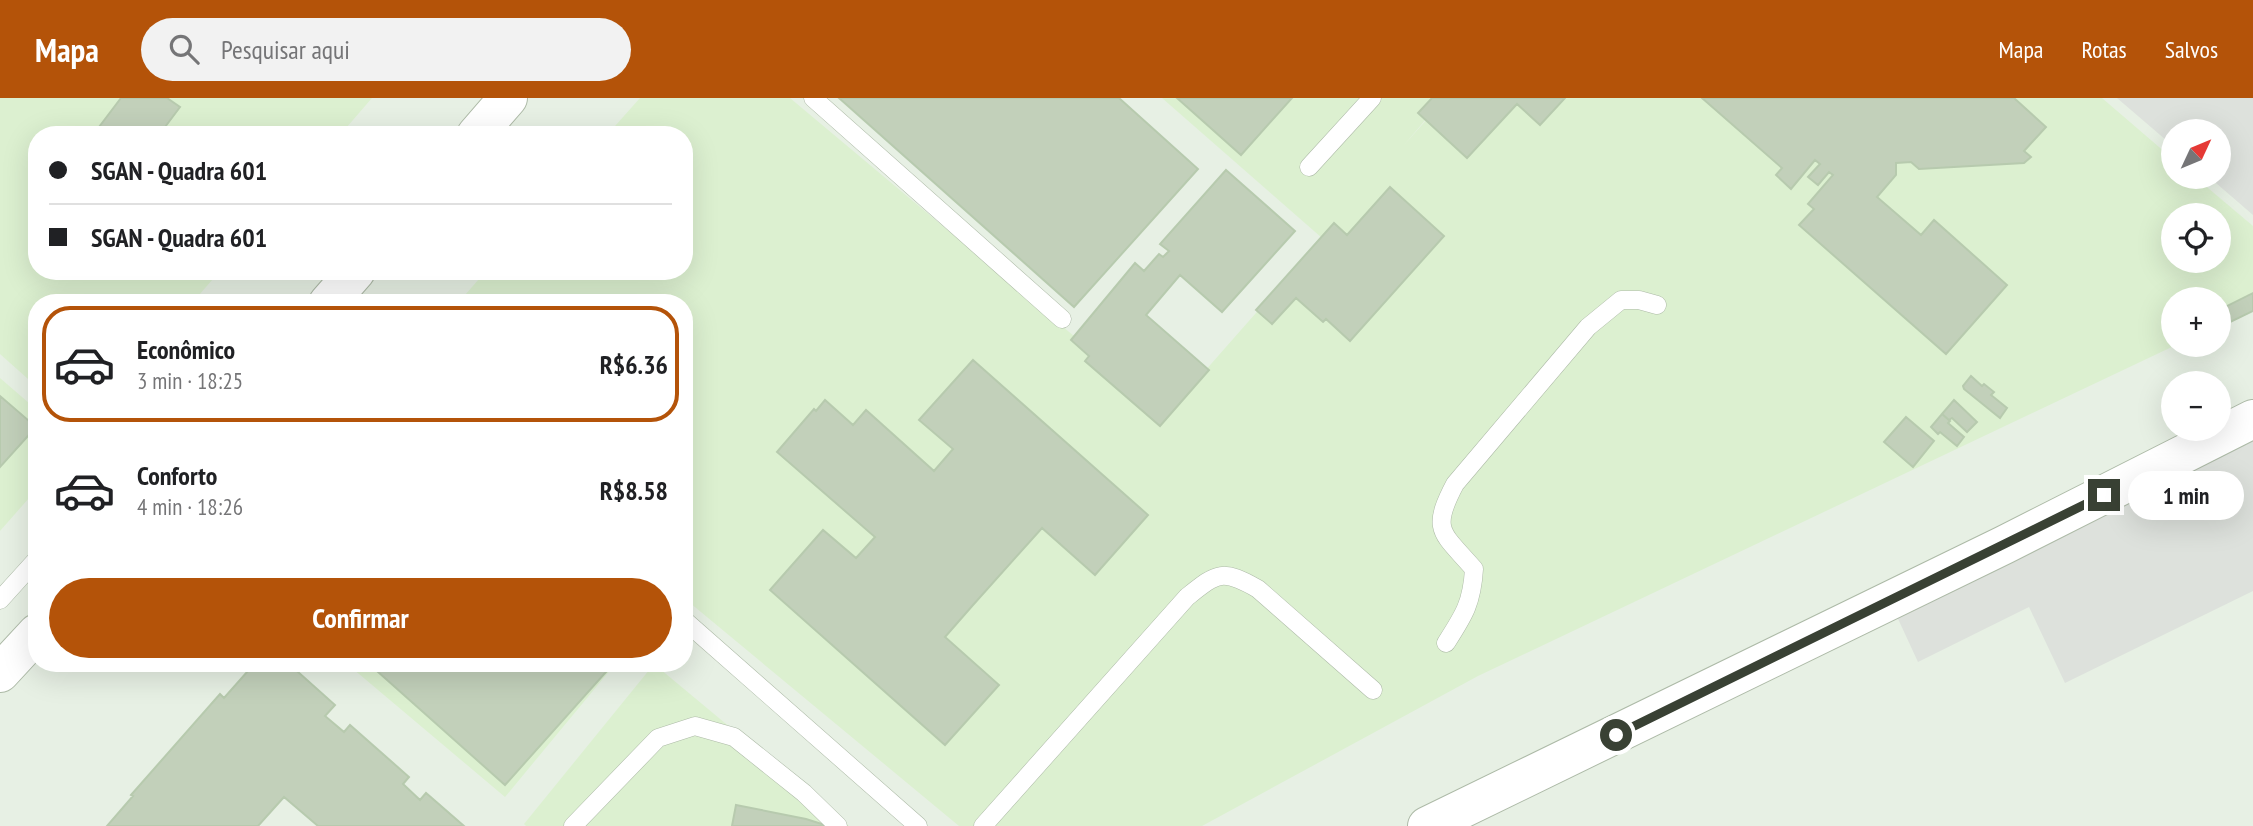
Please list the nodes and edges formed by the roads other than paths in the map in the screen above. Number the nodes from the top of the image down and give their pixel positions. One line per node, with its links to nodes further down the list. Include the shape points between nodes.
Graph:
1 (508, 98): 4 (street)
2 (813, 98): 9 (lane)
3 (1372, 98): 5 (lane)
4 (484, 126)
5 (1309, 167)
6 (348, 280): 7 (street)
7 (336, 294)
8 (1657, 304): 15 (lane, via 1621,300 1588,327 1455,484 1442,507 1440,524 1474,569 1474,581 1466,611)
9 (1062, 319)
10 (2253, 419): 22 (street, via 1979,558)
11 (28, 569): 12 (lane)
12 (0, 600)
13 (693, 629): 20 (lane)
14 (28, 643): 16 (street)
15 (1446, 643)
16 (0, 673)
17 (1373, 690): 21 (lane, via 1258,589 1221,574 1187,597)
18 (573, 826): 19 (lane, via 658,738 695,726 734,737)
19 (838, 826)
20 (918, 826)
21 (983, 826)
22 (1427, 826)

